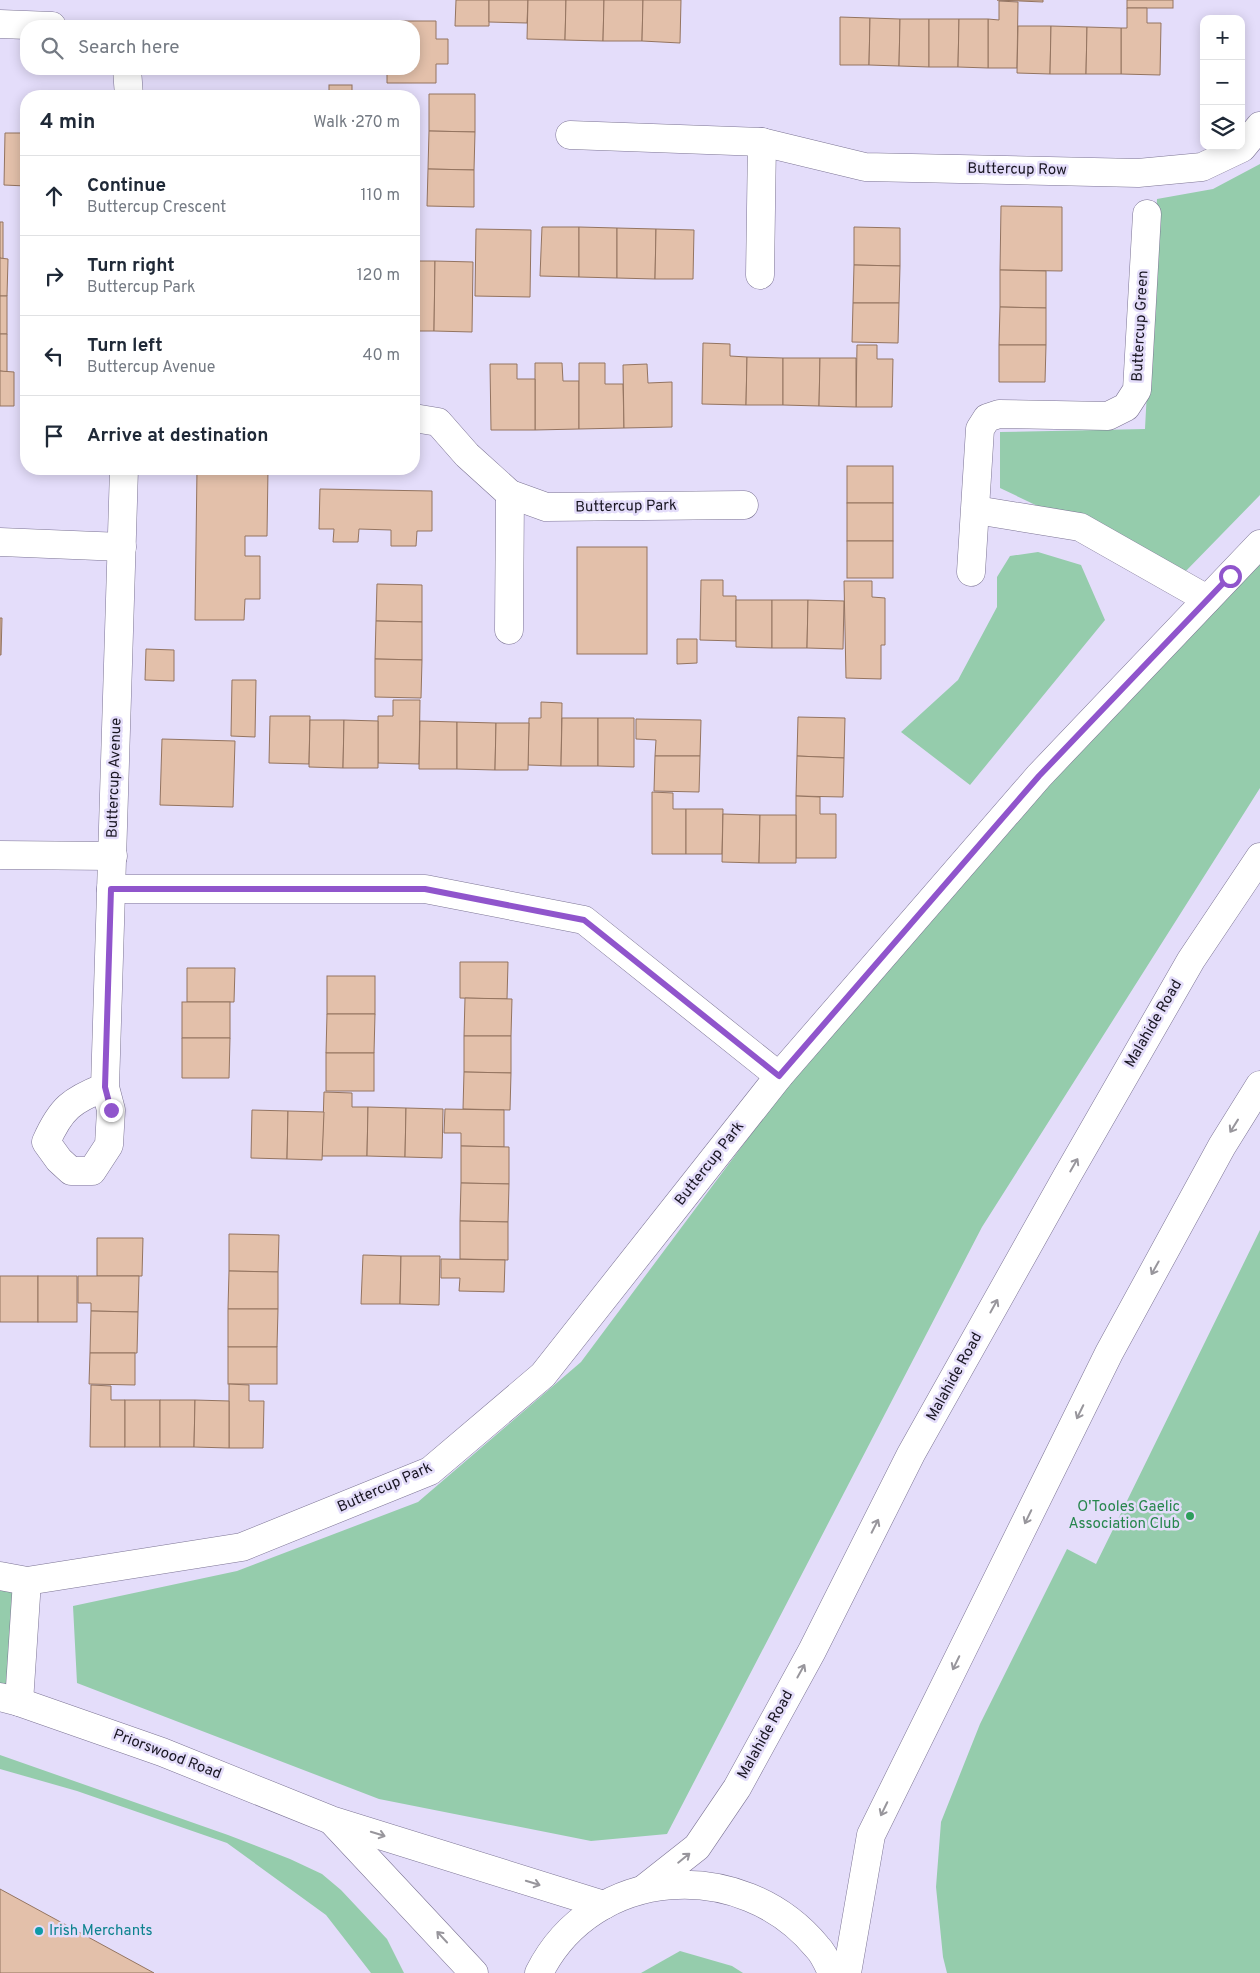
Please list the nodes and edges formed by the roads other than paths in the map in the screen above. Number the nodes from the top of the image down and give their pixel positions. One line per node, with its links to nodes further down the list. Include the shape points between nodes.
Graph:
1 (0, 24): 2 (street)
2 (20, 25)
3 (127, 75): 4 (street)
4 (129, 90)
5 (1260, 126): 7 (street, Buttercup Row, via 1242,148 1202,167 1138,173 865,168)
6 (570, 135): 7 (street, Buttercup Row)
7 (762, 142): 9 (street)
8 (1147, 214): 14 (street, Buttercup Green, via 1137,390 1126,408 1108,416 999,414 987,418 980,429)
9 (760, 275)
10 (420, 419): 12 (street, Buttercup Park, via 438,422 466,455)
11 (124, 475): 17 (street, Buttercup Avenue)
12 (510, 494): 13 (street, Buttercup Park, via 546,507); 20 (street)
13 (744, 505)
14 (976, 510): 18 (street, Buttercup Green); 19 (street, via 1080,527)
15 (0, 542): 17 (street)
16 (1260, 544): 19 (street, Buttercup Park)
17 (122, 547): 22 (street, Buttercup Avenue)
18 (971, 572)
19 (1208, 599): 25 (street, Buttercup Park, via 1039,776)
20 (509, 630)
21 (0, 855): 22 (street)
22 (113, 856): 24 (street, Buttercup Avenue)
23 (1260, 858): 32 (street, Malahide Road, one-way to 23, via 697,1847 737,1788 812,1651 911,1454 1062,1185 1191,960)
24 (111, 889): 25 (street, via 425,889 584,920); 27 (street, Buttercup Avenue)
25 (779, 1076): 29 (street, Buttercup Park, via 543,1375 430,1471 242,1547)
26 (1260, 1085): 37 (street, one-way to 37, via 1222,1146 1109,1353 871,1835)
27 (105, 1087)
28 (0, 1576): 29 (street, Buttercup Park)
29 (27, 1581): 30 (street)
30 (9, 1700): 31 (street, Priorswood Road, via 162,1752)
31 (331, 1820): 33 (street, Priorswood Road, one-way to 33); 34 (street, Priorswood Road, one-way to 31)
32 (645, 1888): 33 (street); 36 (street, via 680,1884 715,1886 762,1902 795,1924 818,1948)
33 (604, 1905): 35 (street, via 572,1928)
34 (474, 1973)
35 (539, 1973)
36 (832, 1973)
37 (847, 1973)

